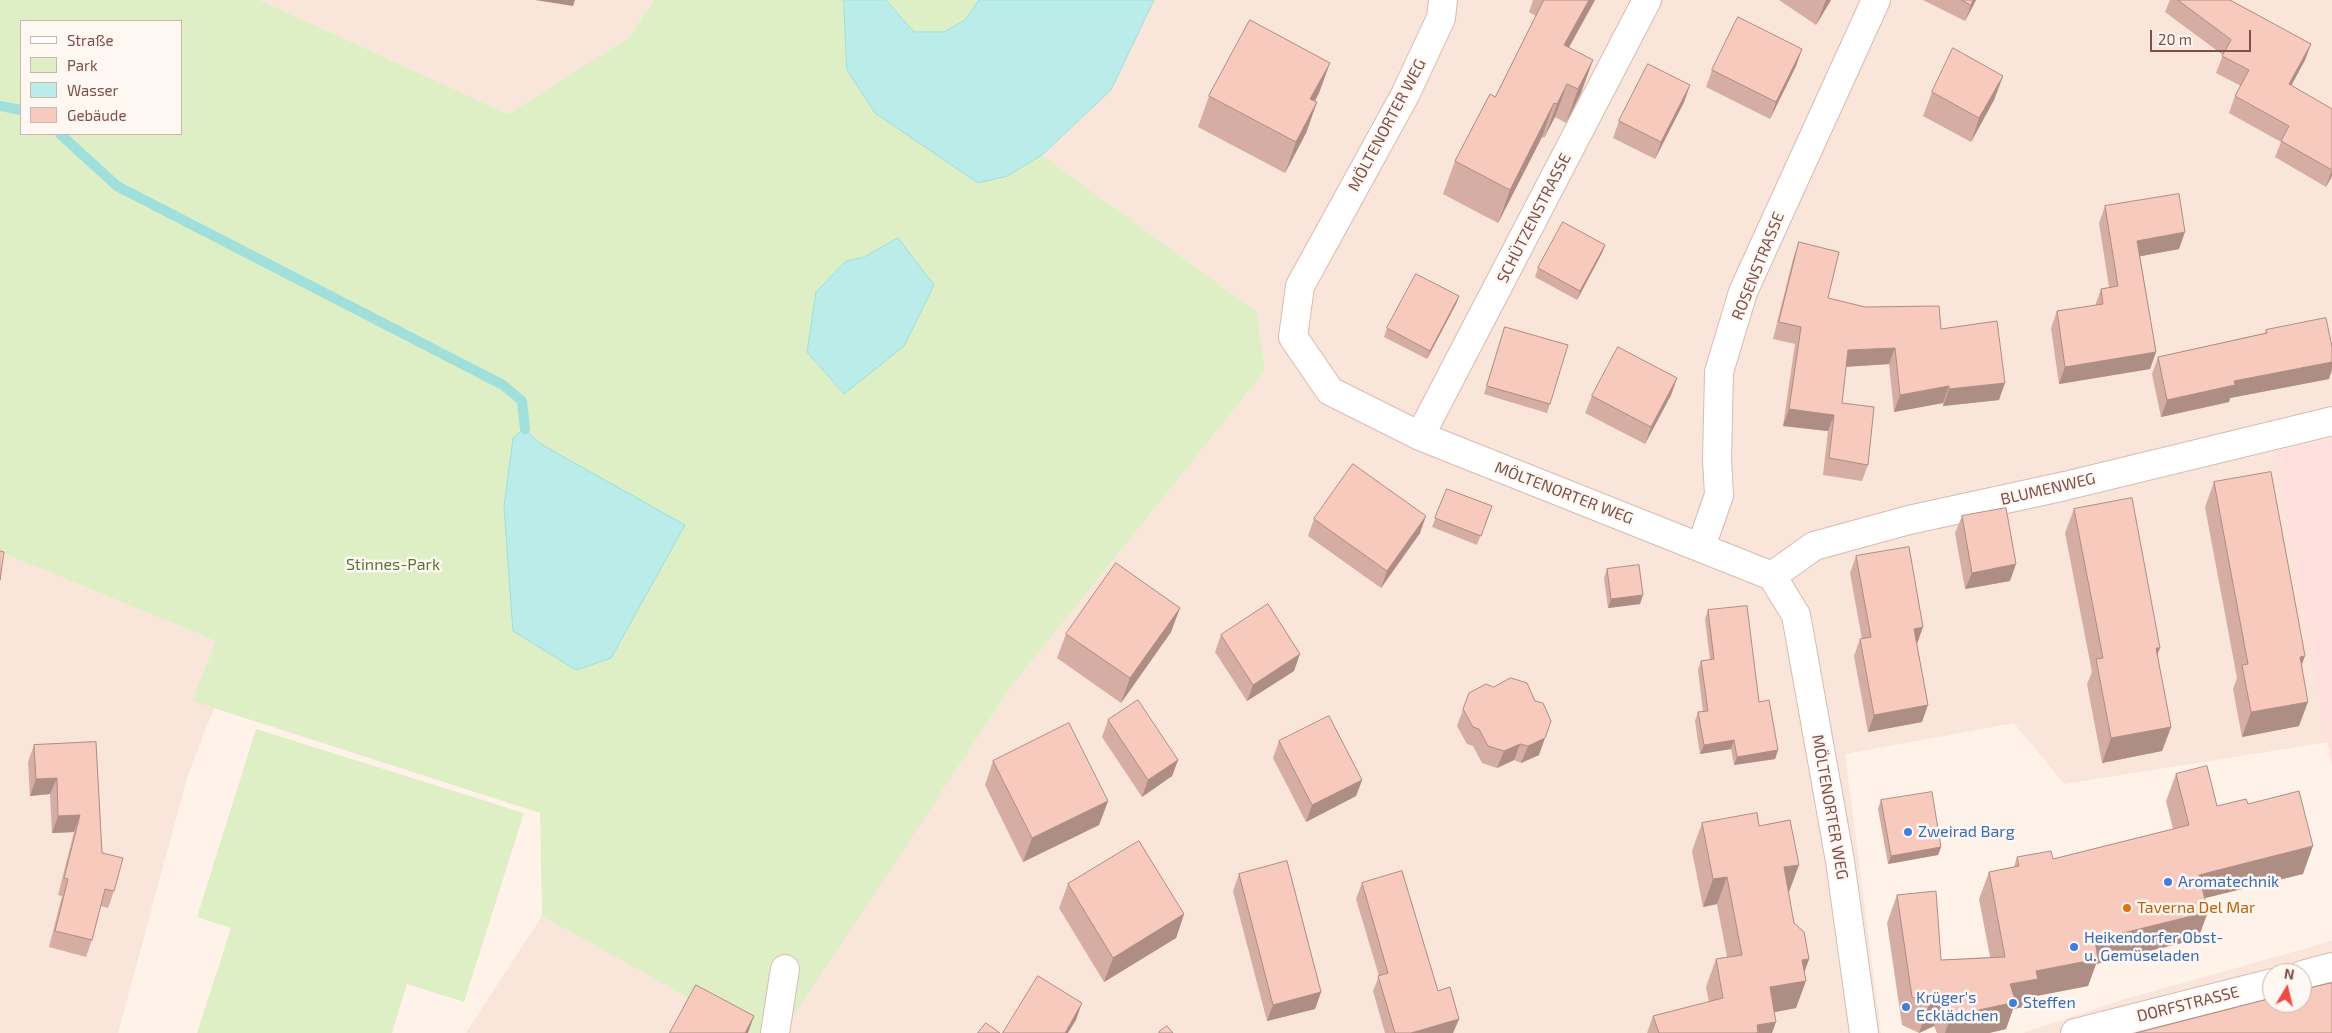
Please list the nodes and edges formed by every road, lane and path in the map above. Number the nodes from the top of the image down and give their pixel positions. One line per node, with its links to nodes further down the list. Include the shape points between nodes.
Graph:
1 (1442, 0): 5 (street, MÖLTENORTER WEG, via 1441,18 1405,95 1300,286 1293,337 1330,391)
2 (1647, 0): 5 (street, SCHÜTZENSTRASSE)
3 (1876, 0): 6 (street, ROSENSTRASSE, via 1743,292 1719,372 1719,495)
4 (2332, 421): 7 (street, BLUMENWEG, via 1909,520 1814,546)
5 (1420, 436): 6 (street, MÖLTENORTER WEG)
6 (1701, 547): 7 (street, MÖLTENORTER WEG)
7 (1772, 576): 13 (street, MÖLTENORTER WEG, via 1796,614 1840,861)
8 (2332, 967): 10 (street)
9 (785, 969): 12 (street)
10 (2312, 972)
11 (2262, 986): 14 (street, DORFSTRASSE)
12 (775, 1033)
13 (1864, 1033)
14 (2075, 1033)

